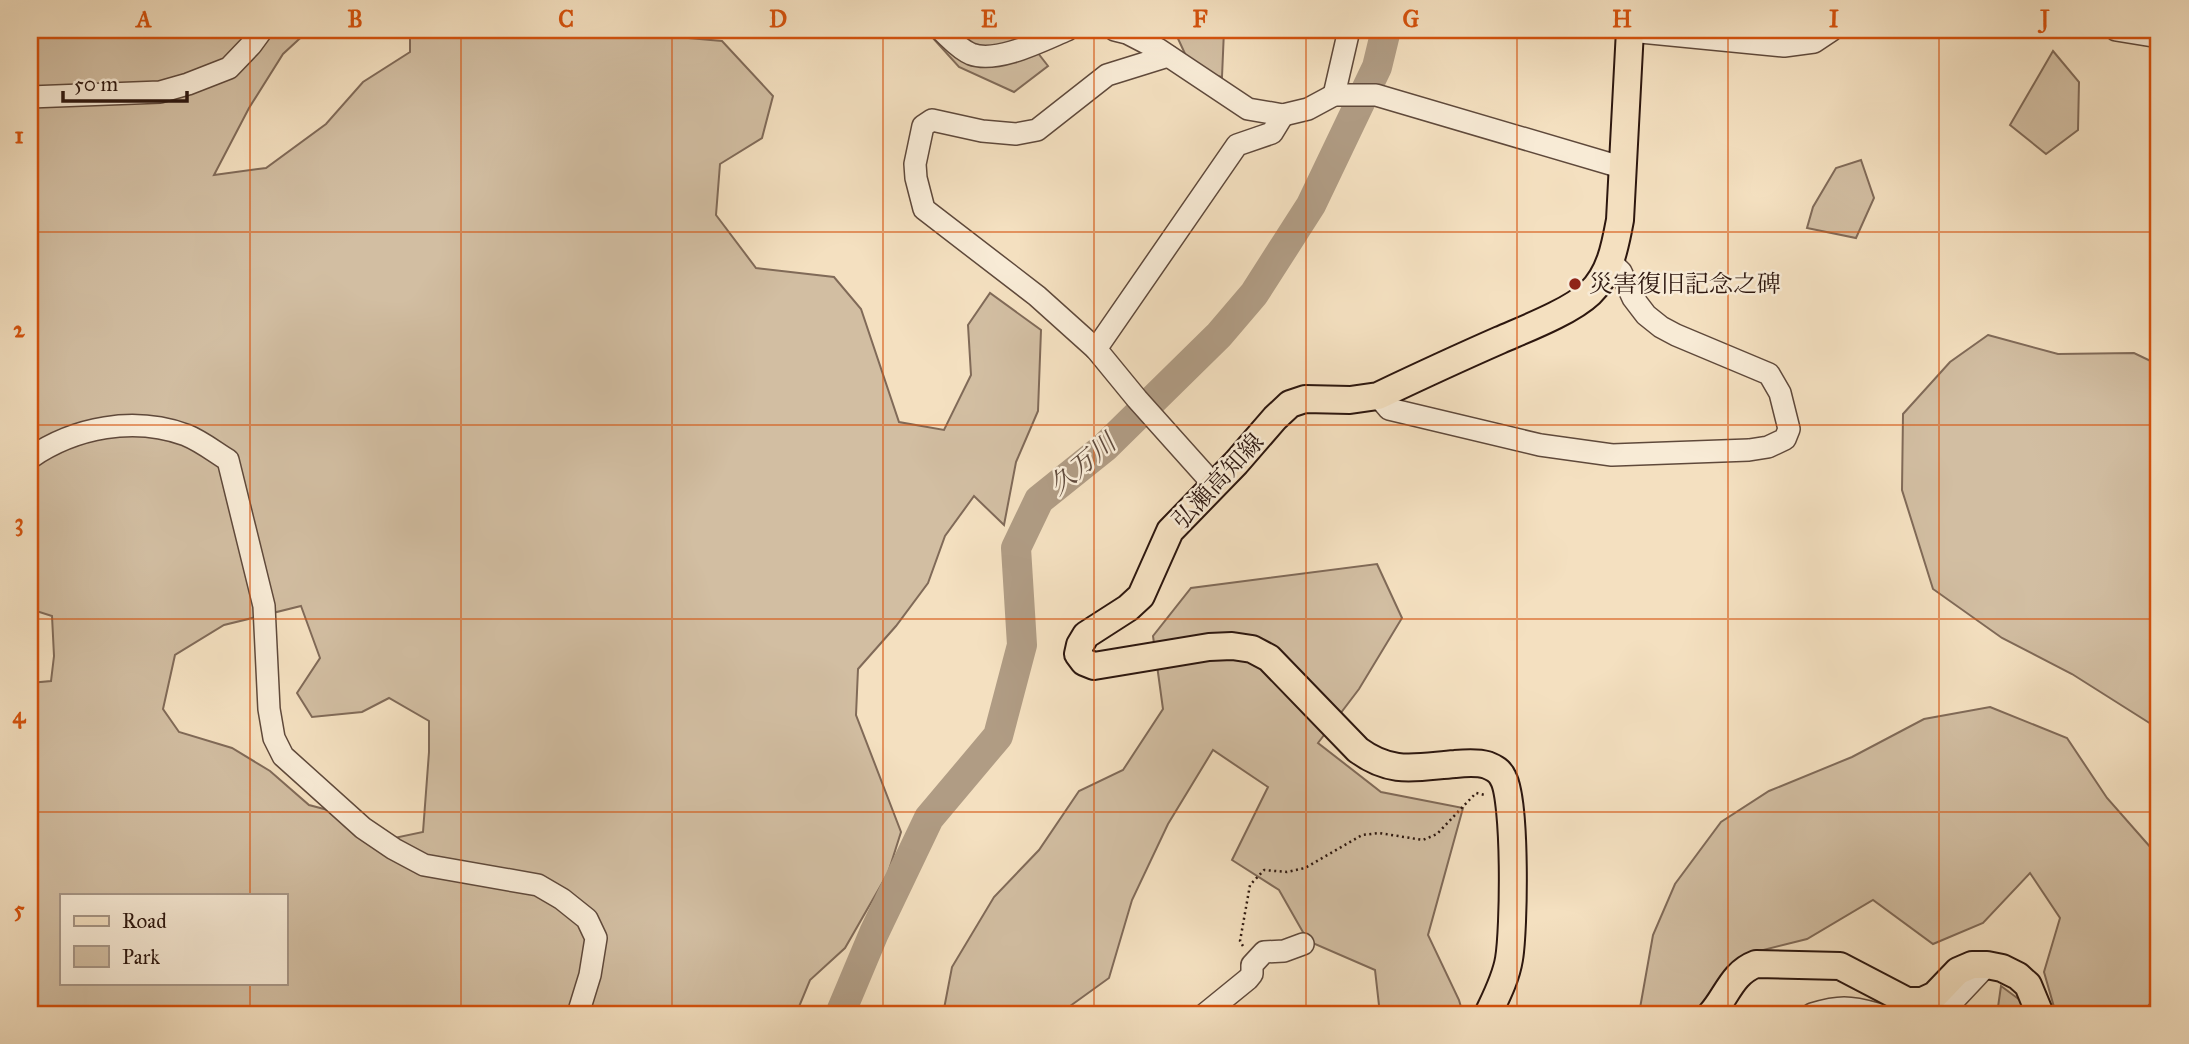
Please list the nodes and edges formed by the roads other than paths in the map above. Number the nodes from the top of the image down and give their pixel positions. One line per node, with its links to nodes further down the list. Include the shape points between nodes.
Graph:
1 (262, 30): 12 (street, via 229,68 188,84 160,92)
2 (942, 30): 3 (street, via 972,54 994,57)
3 (1067, 30)
4 (1115, 30): 10 (street)
5 (1349, 30): 11 (street)
6 (1630, 30): 7 (street, via 1784,46 1814,42); 14 (main road, 弘瀬高知線)
7 (1832, 30)
8 (2116, 30): 9 (street)
9 (2159, 37)
10 (1168, 56): 13 (street, via 1248,109); 16 (street, via 1107,75 1037,130 1016,134 982,131 932,120 923,126 915,164 924,209 1037,296)
11 (1355, 94): 13 (street); 14 (street)
12 (30, 97)
13 (1283, 115): 16 (street, via 1272,133 1237,145)
14 (1624, 168): 15 (main road, 弘瀬高知線, via 1620,220)
15 (1610, 261): 17 (main road, 弘瀬高知線, via 1588,295 1568,307); 17 (street, via 1646,315 1661,327 1769,374 1780,393 1789,429 1785,439 1768,447 1716,453 1590,453 1540,446 1389,409)
16 (1096, 349): 19 (street)
17 (1378, 396): 19 (main road, 弘瀬高知線, via 1305,399 1290,404)
18 (30, 458): 22 (street, via 89,429 137,425 189,436 228,460 264,606 269,709 283,756 363,828 394,849 424,865 538,885 587,919 596,938)
19 (1214, 485): 24 (main road, 弘瀬高知線, via 1170,531 1141,596 1086,635 1078,654 1094,666 1209,647 1252,649 1269,658 1374,762 1408,767 1484,764 1497,769 1508,794 1512,902 1509,960)
20 (1303, 944): 23 (street, via 1265,952 1252,965 1248,979)
21 (1986, 965): 25 (main road, via 1958,971 1935,995 1922,1001 1907,1001 1840,966 1756,964 1734,979); 28 (street); 29 (main road, via 2002,968 2028,985)
22 (578, 1014)
23 (1205, 1014)
24 (1488, 1014)
25 (1711, 1014)
26 (1812, 1014): 27 (street, via 1838,1006)
27 (1877, 1014)
28 (1941, 1014)
29 (2040, 1014)

